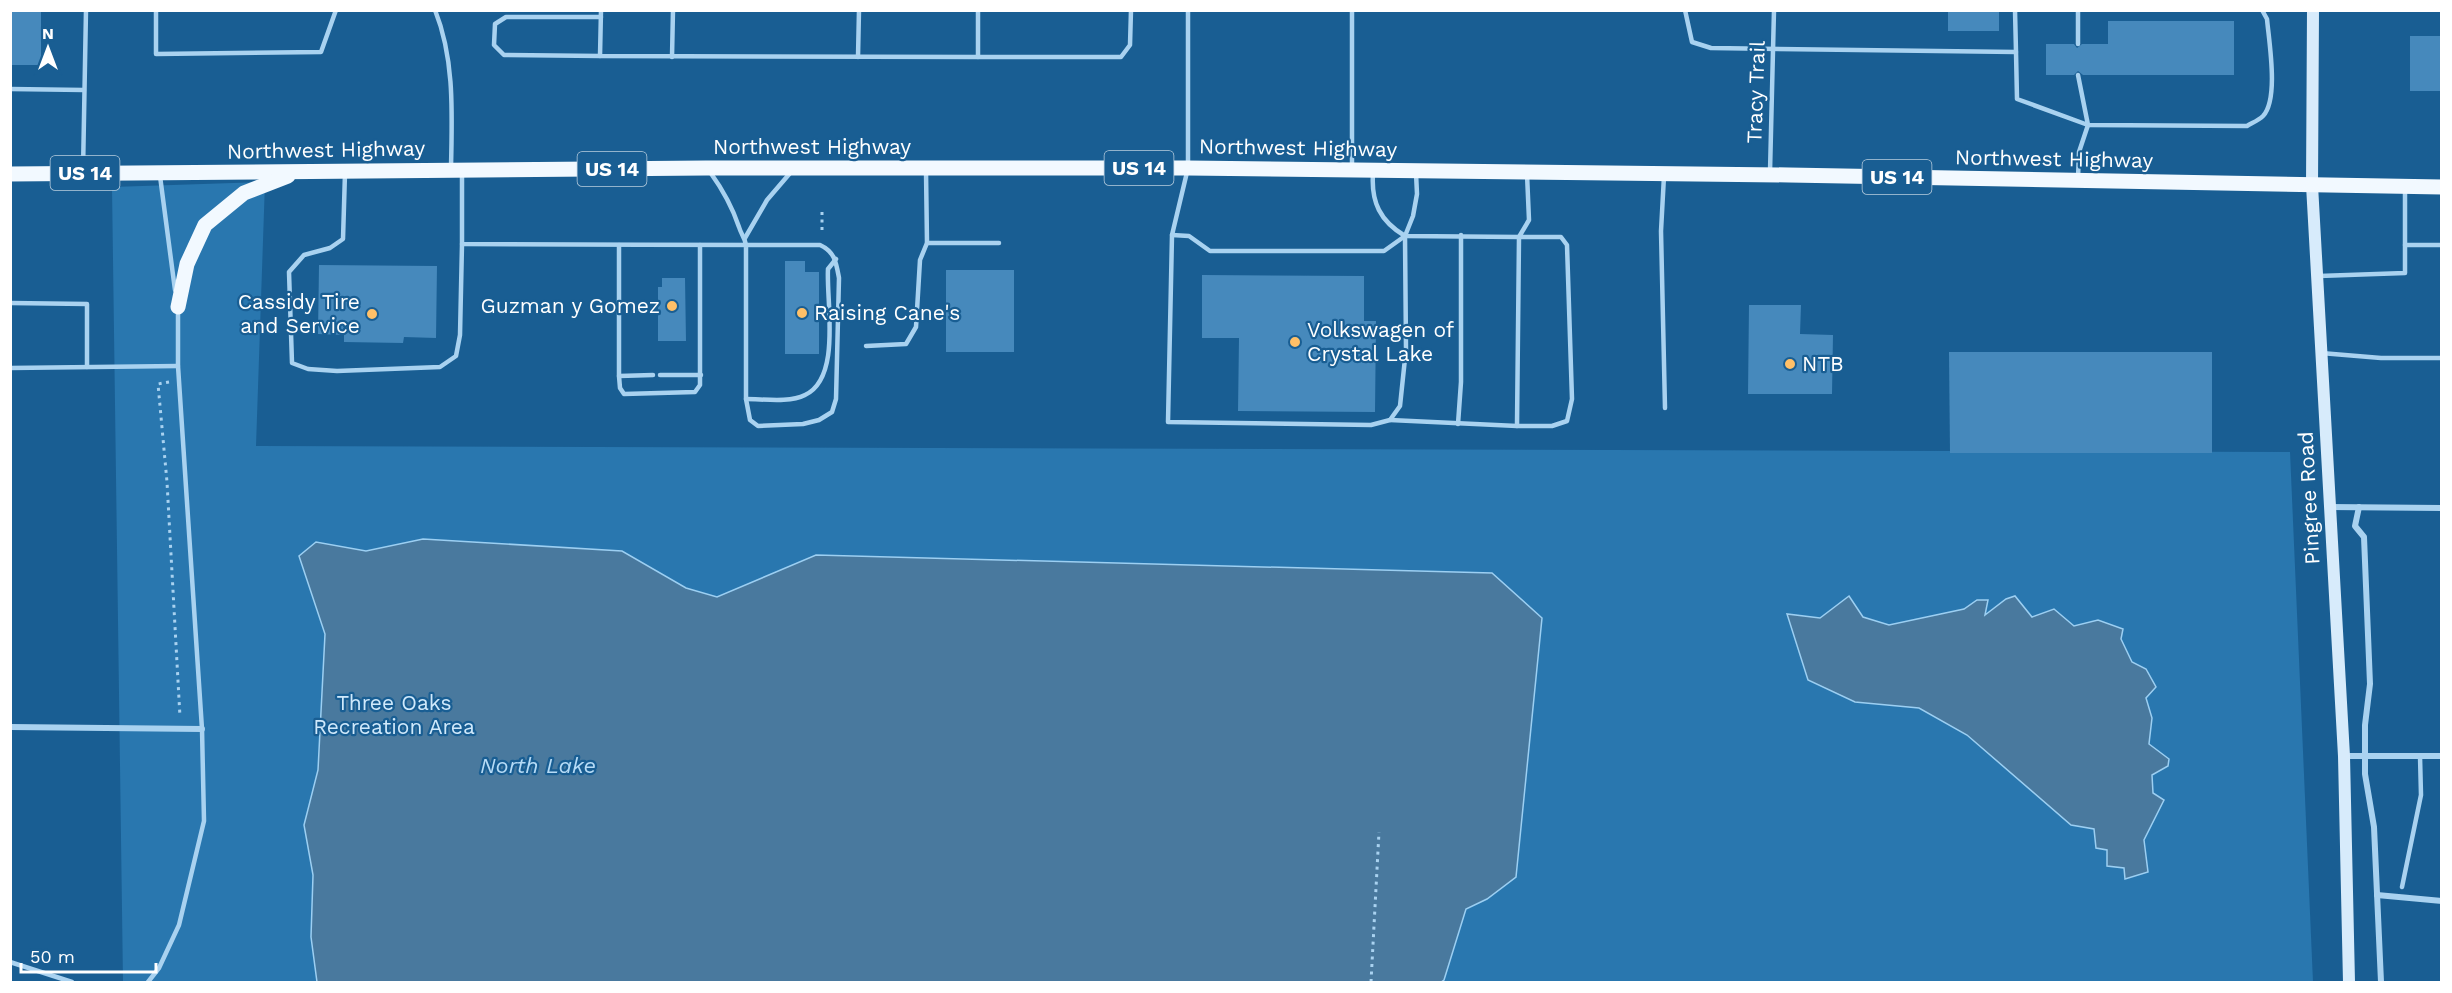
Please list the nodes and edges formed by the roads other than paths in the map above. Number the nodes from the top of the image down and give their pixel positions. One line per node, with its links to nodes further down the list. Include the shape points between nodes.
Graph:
1 (86, 10): 27 (lane)
2 (156, 10): 3 (lane, via 156,54 321,52)
3 (336, 10)
4 (435, 10): 33 (lane, via 448,55)
5 (673, 10): 22 (lane)
6 (860, 10): 23 (lane)
7 (978, 10): 24 (lane)
8 (1131, 10): 24 (lane, via 1130,45 1121,57)
9 (1188, 10): 32 (lane)
10 (1352, 10): 34 (lane)
11 (1685, 10): 19 (lane, via 1692,42 1710,48)
12 (1774, 10): 19 (lane, Tracy Trail)
13 (2015, 10): 20 (lane)
14 (2078, 10): 18 (lane)
15 (2262, 10): 28 (lane, via 2267,19 2272,84 2264,115 2247,126)
16 (2313, 10): 46 (street, Pingree Road)
17 (601, 14): 21 (lane); 21 (lane, via 506,17 495,24 494,45 504,55)
18 (2078, 44)
19 (1774, 50): 20 (lane); 44 (lane, Tracy Trail)
20 (2016, 52): 28 (lane, via 2017,99)
21 (600, 56): 22 (lane)
22 (672, 57): 23 (lane)
23 (858, 57): 24 (lane)
24 (978, 57)
25 (2078, 75): 28 (lane)
26 (10, 89): 27 (lane)
27 (84, 90): 42 (lane)
28 (2088, 125): 45 (lane, via 2079,152)
29 (795, 167): 30 (main road, Northwest Highway / US 14); 31 (main road, Northwest Highway / US 14); 53 (lane, via 767,200)
30 (706, 168): 33 (main road, Northwest Highway / US 14); 53 (lane, via 729,199)
31 (926, 168): 32 (main road, Northwest Highway / US 14); 54 (lane)
32 (1188, 168): 34 (main road, Northwest Highway / US 14); 49 (lane)
33 (457, 169): 37 (main road, Northwest Highway / US 14); 56 (lane)
34 (1352, 170): 35 (main road, Northwest Highway / US 14)
35 (1373, 170): 36 (main road, Northwest Highway / US 14); 51 (lane, via 1372,193 1380,212 1390,227)
36 (1416, 170): 38 (main road, Northwest Highway / US 14); 51 (lane, via 1417,194)
37 (345, 171): 39 (main road, Northwest Highway / US 14); 56 (lane, via 343,239 330,248 304,255 289,272 292,363 308,369 337,371 440,367 448,362 456,356 460,335)
38 (1527, 171): 40 (main road, Northwest Highway / US 14); 52 (lane, via 1529,220)
39 (299, 172): 43 (main road, Northwest Highway / US 14); 65 (main road, via 244,193 205,225 187,264)
40 (1664, 173): 44 (main road, Northwest Highway / US 14); 77 (lane)
41 (10, 174): 42 (main road, Northwest Highway / US 14)
42 (83, 174): 43 (main road, Northwest Highway / US 14)
43 (160, 174): 65 (lane)
44 (1770, 174): 45 (main road, Northwest Highway / US 14)
45 (2078, 180): 46 (main road, Northwest Highway / US 14)
46 (2312, 185): 47 (main road, Northwest Highway / US 14); 63 (street, Pingree Road)
47 (2405, 187): 48 (main road, Northwest Highway / US 14); 60 (lane)
48 (2442, 187)
49 (1172, 235): 51 (lane, via 1189,236 1210,250 1384,250); 78 (lane, via 1168,422 1371,425)
50 (1461, 235): 51 (lane); 52 (lane); 79 (lane)
51 (1405, 236): 78 (lane, via 1406,349 1400,406)
52 (1519, 237): 80 (lane); 80 (lane, via 1561,237 1567,245 1572,399 1567,421 1552,426)
53 (745, 238): 59 (lane)
54 (927, 243): 55 (lane); 66 (lane, via 920,260 912,337 906,344)
55 (999, 243)
56 (462, 244): 57 (lane)
57 (619, 245): 58 (lane); 75 (lane)
58 (700, 245): 59 (lane); 74 (lane)
59 (746, 245): 62 (lane, via 820,245); 76 (lane)
60 (2405, 245): 61 (lane); 63 (lane, via 2405,273)
61 (2442, 245)
62 (836, 259): 76 (lane, via 828,268 828,358 822,378 806,395 793,399); 76 (lane, via 838,367 832,412 803,424 758,426 750,420)
63 (2317, 276): 67 (street, Pingree Road)
64 (10, 303): 70 (lane, via 87,304)
65 (178, 307): 69 (lane)
66 (866, 346)
67 (2321, 353): 68 (lane); 81 (street, Pingree Road)
68 (2442, 358)
69 (178, 366): 70 (lane); 85 (lane)
70 (87, 367): 71 (lane)
71 (10, 368)
72 (653, 375): 75 (lane)
73 (660, 375): 74 (lane)
74 (701, 375): 75 (lane, via 695,392 624,394)
75 (619, 376)
76 (746, 399)
77 (1665, 408)
78 (1390, 420): 79 (lane)
79 (1458, 424): 80 (lane)
80 (1517, 426)
81 (2328, 507): 82 (street); 86 (street, Pingree Road)
82 (2359, 507): 83 (street); 87 (street, via 2355,525 2364,537 2370,684)
83 (2442, 508)
84 (10, 727): 85 (street)
85 (202, 729): 95 (lane, via 204,820 179,925)
86 (2344, 756): 87 (street); 96 (street, Pingree Road)
87 (2366, 756): 88 (street); 91 (street)
88 (2420, 756): 89 (street); 90 (lane, via 2421,795)
89 (2442, 756)
90 (2402, 886)
91 (2377, 895): 92 (street); 97 (street)
92 (2442, 901)
93 (10, 962): 94 (lane)
94 (72, 982)
95 (148, 982)
96 (2349, 982)
97 (2382, 982)

